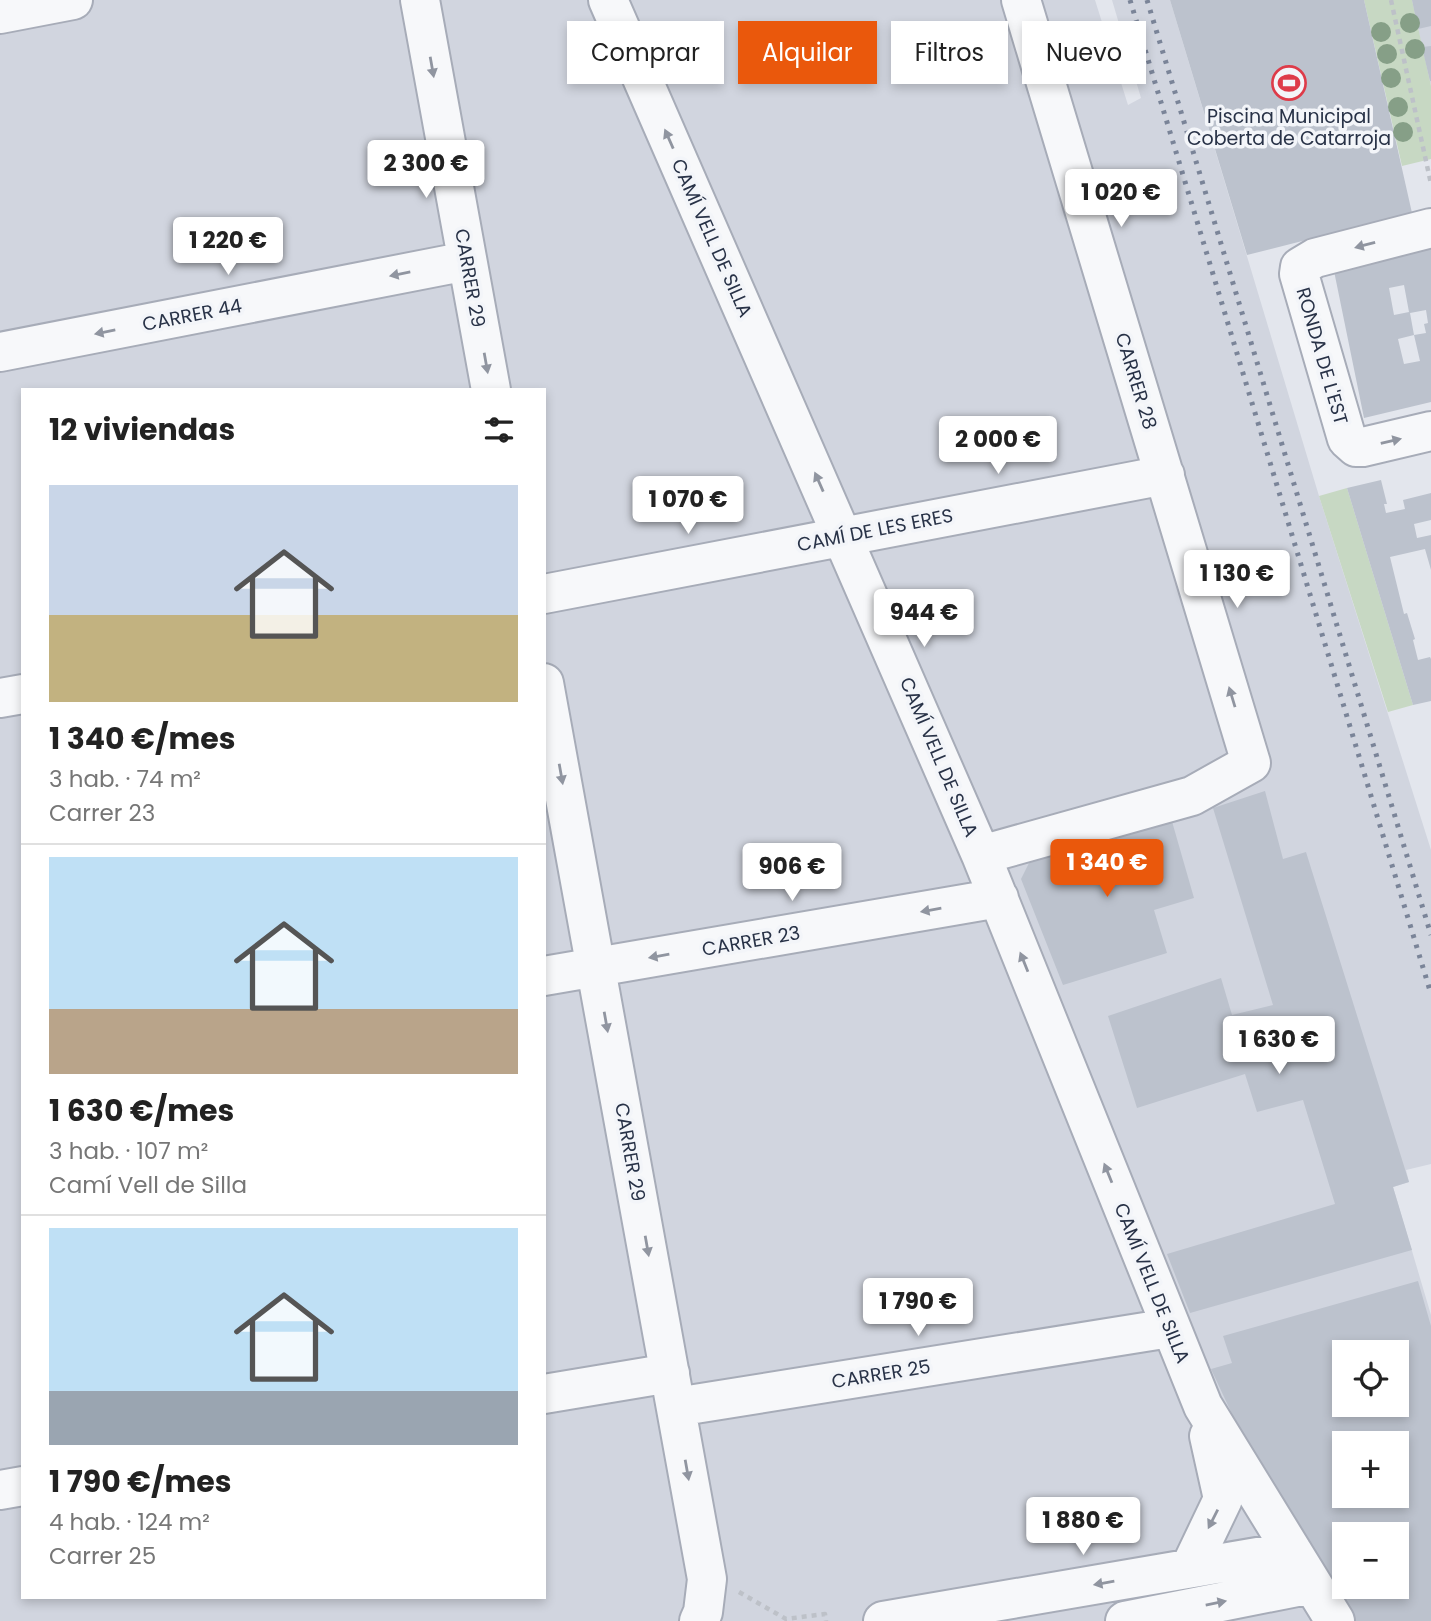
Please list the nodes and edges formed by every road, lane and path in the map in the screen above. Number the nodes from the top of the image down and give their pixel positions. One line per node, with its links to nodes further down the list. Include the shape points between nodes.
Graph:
1 (73, 0): 6 (street)
2 (420, 0): 9 (street, CARRER 29, one-way to 9)
3 (608, 0): 14 (street, CAMÍ VELL DE SILLA, one-way to 3)
4 (1021, 0): 13 (street, CARRER 28)
5 (1391, 0): 7 (path)
6 (0, 14)
7 (1431, 184)
8 (1431, 228): 12 (street, RONDA DE L'EST, one-way to 12, via 1331,254 1300,267 1300,281 1351,443 1363,447)
9 (467, 261): 10 (street, CARRER 44, one-way to 10); 11 (street, CARRER 29, one-way to 11)
10 (0, 352)
11 (491, 388)
12 (1431, 431)
13 (1165, 475): 14 (street, CAMÍ DE LES ERES); 19 (street, CARRER 28, one-way to 13, via 1192,796 1251,763)
14 (843, 536): 15 (street, CAMÍ DE LES ERES); 19 (street, CAMÍ VELL DE SILLA)
15 (546, 594)
16 (21, 694): 18 (street)
17 (546, 694): 21 (street, CARRER 29, one-way to 21)
18 (0, 698)
19 (981, 855): 20 (street, CAMÍ VELL DE SILLA)
20 (999, 898): 21 (street, CARRER 23, one-way to 21); 23 (street, CAMÍ VELL DE SILLA, one-way to 20)
21 (596, 967): 22 (street, CARRER 23); 24 (street, CARRER 29, one-way to 24)
22 (546, 976)
23 (1170, 1328): 24 (street, CARRER 25); 26 (street, CAMÍ VELL DE SILLA)
24 (673, 1390): 25 (street, CARRER 25); 32 (street, CARRER 29, one-way to 32, via 707,1579)
25 (546, 1394)
26 (1203, 1406): 29 (street, CAMÍ VELL DE SILLA); 30 (street, CAMÍ VELL DE SILLA, one-way to 30, via 1223,1499)
27 (21, 1486): 28 (street)
28 (0, 1490)
29 (1292, 1551): 30 (street); 31 (street, CAMÍ VELL DE SILLA)
30 (1190, 1568): 33 (street, one-way to 33)
31 (1312, 1584): 34 (street, one-way to 31); 35 (street, CAMÍ VELL DE SILLA)
32 (699, 1621)
33 (883, 1621)
34 (1125, 1621)
35 (1335, 1621)

